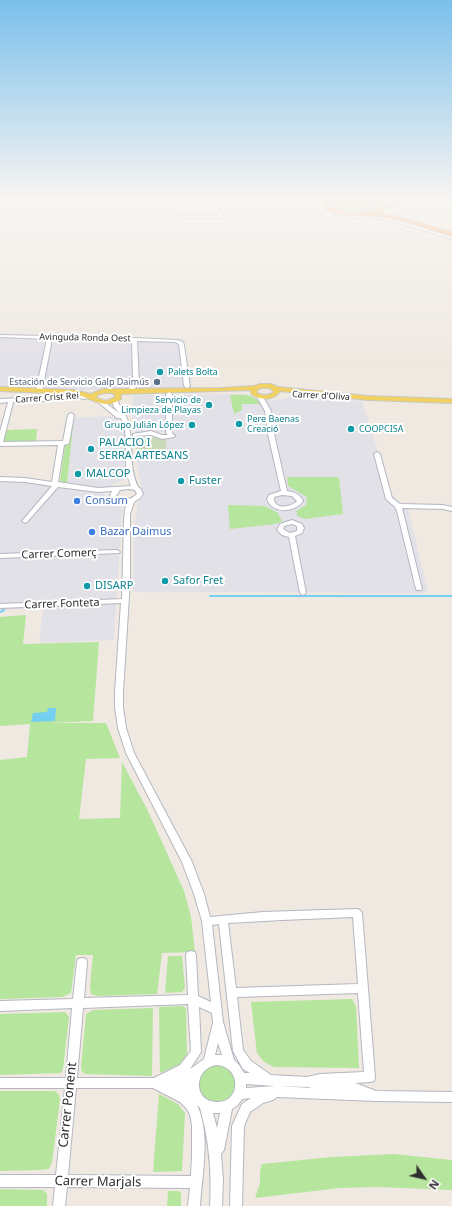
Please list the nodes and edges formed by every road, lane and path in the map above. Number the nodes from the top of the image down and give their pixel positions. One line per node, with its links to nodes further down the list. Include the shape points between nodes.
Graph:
1 (0, 336): 2 (street, Avinguda Ronda Oest)
2 (50, 337): 3 (street, Avinguda Ronda Oest); 7 (street)
3 (134, 339): 4 (street, Avinguda Ronda Oest, via 179,342 182,345); 5 (street)
4 (187, 386)
5 (134, 387): 8 (main road); 15 (main road)
6 (0, 389): 7 (main road)
7 (39, 389): 10 (main road)
8 (157, 390): 9 (main road); 15 (main road)
9 (253, 390): 12 (main road, via 264,385); 14 (main road)
10 (57, 391): 11 (main road); 16 (main road, via 74,392)
11 (100, 392): 15 (main road); 16 (main road, via 95,394)
12 (273, 393): 14 (main road); 19 (main road, Carrer d'Oliva); 20 (street)
13 (169, 394): 23 (street, via 169,434 172,436 162,437 151,433)
14 (260, 396): 20 (street)
15 (116, 397): 16 (main road); 22 (street, via 116,406 126,421)
16 (96, 400): 18 (street, Carrer Crist Rei, via 78,395); 22 (street, via 112,410)
17 (0, 401): 18 (street, Carrer Crist Rei)
18 (11, 401): 24 (street)
19 (452, 401)
20 (266, 407): 33 (street)
21 (71, 415): 25 (street, via 66,443)
22 (126, 426): 27 (street, via 129,441)
23 (135, 435)
24 (0, 443): 25 (street)
25 (61, 443): 29 (street)
26 (377, 454): 36 (street, via 389,499)
27 (129, 475): 30 (street); 31 (street)
28 (0, 480): 29 (street, via 17,479)
29 (56, 484): 32 (street); 40 (street)
30 (119, 488): 31 (street); 32 (street); 34 (street, via 114,492)
31 (135, 488): 35 (street, via 140,494)
32 (97, 490): 34 (street)
33 (284, 492): 37 (street, via 297,496 300,501 296,506); 37 (street, via 271,496 270,501 274,506)
34 (115, 498): 35 (street); 39 (street)
35 (131, 501): 39 (street)
36 (398, 506): 38 (street); 45 (street)
37 (287, 508): 41 (street)
38 (452, 509)
39 (126, 512): 47 (street, via 128,524)
40 (25, 521)
41 (289, 522): 42 (street, via 282,524 280,529); 42 (street, via 302,528)
42 (292, 535): 46 (street)
43 (117, 552): 44 (street, Carrer Comerç)
44 (0, 556)
45 (419, 589)
46 (303, 593)
47 (124, 601): 48 (street, Carrer Fonteta); 50 (street, via 119,707 122,728 130,753 187,862)
48 (0, 606)
49 (223, 919): 50 (street); 53 (street, via 357,913); 54 (street)
50 (206, 921): 58 (street)
51 (191, 955): 55 (street)
52 (82, 962): 56 (street, Carrer Ponent)
53 (363, 988): 54 (street); 64 (street, via 370,1077)
54 (232, 993): 63 (street, via 238,1051 247,1065)
55 (193, 999): 56 (street); 58 (street); 67 (street, via 196,1052 184,1069)
56 (79, 1004): 57 (street); 66 (street, Carrer Ponent)
57 (0, 1006)
58 (217, 1010): 59 (street)
59 (218, 1022): 60 (street); 61 (street)
60 (229, 1064): 61 (street, via 215,1061); 62 (street, via 237,1070)
61 (203, 1066): 67 (street, via 184,1079); 69 (street, via 193,1081)
62 (241, 1078): 63 (street); 70 (street)
63 (269, 1080): 64 (street)
64 (307, 1082): 71 (street, via 363,1090)
65 (0, 1083): 66 (street)
66 (70, 1083): 67 (street); 77 (street, Carrer Ponent)
67 (154, 1083): 69 (street, via 188,1090); 78 (street, via 179,1096 192,1107 196,1117 199,1143)
68 (275, 1091): 70 (street); 71 (street); 82 (street, via 246,1108 238,1126)
69 (195, 1094): 73 (street)
70 (240, 1094): 74 (street)
71 (376, 1096): 72 (street)
72 (452, 1097)
73 (206, 1105): 74 (street, via 212,1108); 75 (street)
74 (227, 1106): 75 (street)
75 (217, 1156): 81 (street)
76 (0, 1181): 77 (street, Carrer Marjals)
77 (61, 1182): 78 (street, Carrer Marjals); 79 (street, Carrer Ponent)
78 (195, 1182): 80 (street)
79 (58, 1206)
80 (194, 1206)
81 (216, 1206)
82 (236, 1206)

